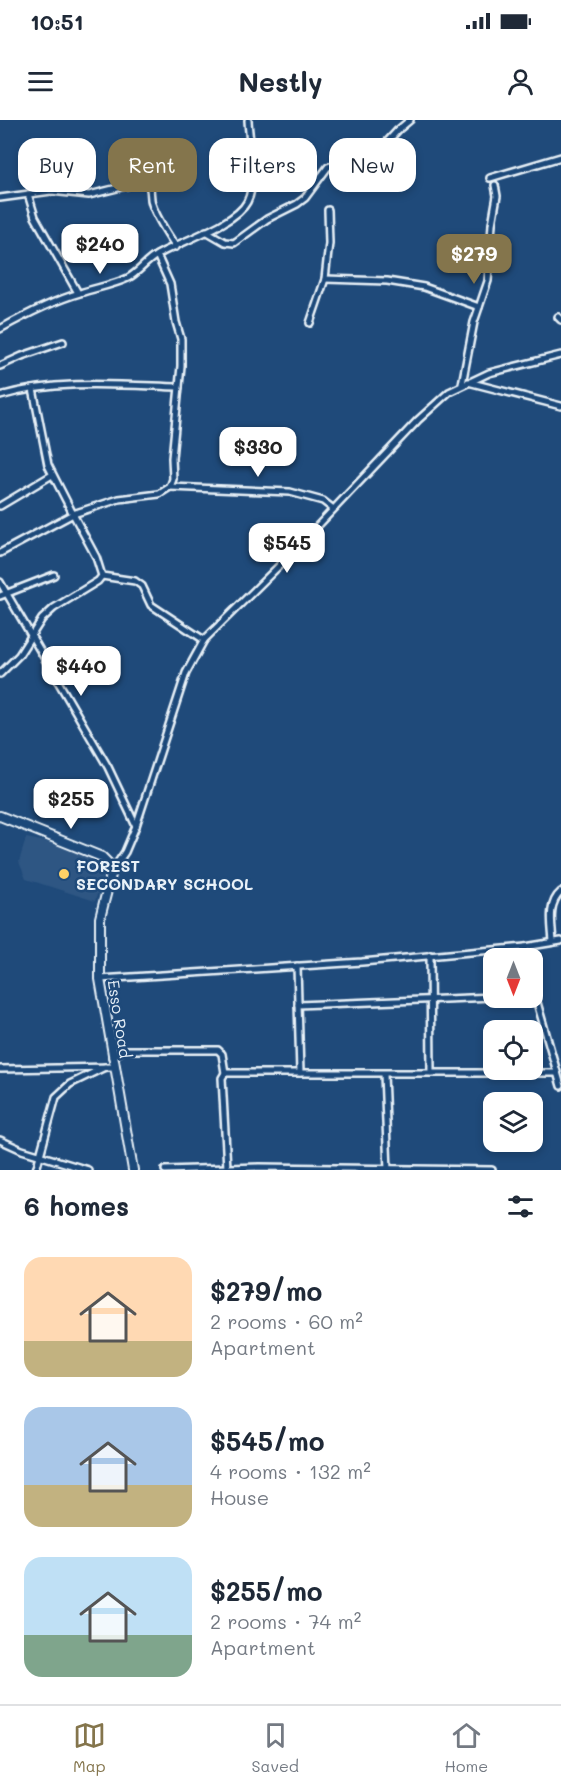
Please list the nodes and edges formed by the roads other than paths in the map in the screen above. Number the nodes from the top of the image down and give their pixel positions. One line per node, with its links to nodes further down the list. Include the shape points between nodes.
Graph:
1 (248, 120): 9 (street, via 252,178 247,202 229,219)
2 (410, 120): 9 (street, via 372,153 328,167 306,198 267,219 238,241 230,244)
3 (561, 157): 4 (street)
4 (490, 178)
5 (495, 185): 14 (street, via 488,281)
6 (28, 194): 7 (street); 10 (street, via 51,191 89,195 146,181 159,220); 13 (street, via 35,217)
7 (0, 198)
8 (328, 210): 12 (street)
9 (206, 231): 10 (street)
10 (176, 247): 11 (street)
11 (157, 255): 13 (street, via 129,277); 21 (street, via 170,284 181,339)
12 (325, 279): 14 (street, via 387,281 424,287); 15 (street)
13 (78, 293): 16 (street)
14 (479, 307): 20 (street, via 470,335)
15 (310, 323)
16 (0, 329)
17 (63, 342): 19 (street)
18 (561, 355): 20 (street, via 515,365)
19 (0, 366)
20 (465, 383): 24 (street); 28 (street, via 418,420)
21 (179, 387): 22 (street, via 102,384); 26 (street)
22 (33, 389): 23 (street); 25 (street)
23 (0, 396)
24 (561, 406)
25 (52, 475): 27 (street); 29 (street)
26 (170, 488): 28 (street, via 290,492); 29 (street, via 159,494 119,499)
27 (0, 506)
28 (332, 508): 37 (street)
29 (73, 513): 30 (street); 32 (street)
30 (0, 553)
31 (54, 575): 34 (street)
32 (102, 576): 36 (street, via 54,608); 37 (street, via 135,581 142,586 151,605)
33 (0, 582): 34 (street)
34 (7, 592): 35 (street); 36 (street)
35 (0, 596)
36 (32, 637): 38 (street); 40 (street, via 108,767)
37 (204, 640): 40 (street, via 186,673)
38 (0, 674)
39 (0, 816): 41 (street, via 102,857 109,861)
40 (136, 826): 41 (street)
41 (112, 871): 48 (street, Esso Road, via 100,918)
42 (561, 892): 44 (street, via 552,903)
43 (561, 941): 44 (street)
44 (553, 942): 45 (street)
45 (525, 947): 46 (street)
46 (430, 955): 47 (street); 50 (street)
47 (297, 966): 48 (street); 51 (street)
48 (100, 979): 53 (street, Esso Road)
49 (483, 998): 50 (street)
50 (430, 1000): 51 (street); 58 (street)
51 (298, 1005): 57 (street)
52 (539, 1008): 59 (street)
53 (112, 1057): 54 (street, Esso Road); 56 (street, via 123,1050 218,1050)
54 (110, 1067): 55 (street); 63 (street, via 70,1084 56,1097); 69 (street, Esso Road)
55 (0, 1069)
56 (225, 1073): 57 (street); 64 (street, via 222,1078)
57 (300, 1073): 60 (street)
58 (431, 1073): 59 (street); 60 (street)
59 (557, 1073): 61 (street)
60 (384, 1074): 71 (street)
61 (561, 1086)
62 (0, 1140): 63 (street)
63 (39, 1156): 67 (street); 68 (street)
64 (227, 1168): 65 (street); 70 (street)
65 (259, 1168): 71 (street)
66 (462, 1169): 71 (street); 72 (street)
67 (36, 1170)
68 (88, 1170)
69 (133, 1170)
70 (165, 1170)
71 (388, 1170)
72 (492, 1170)

